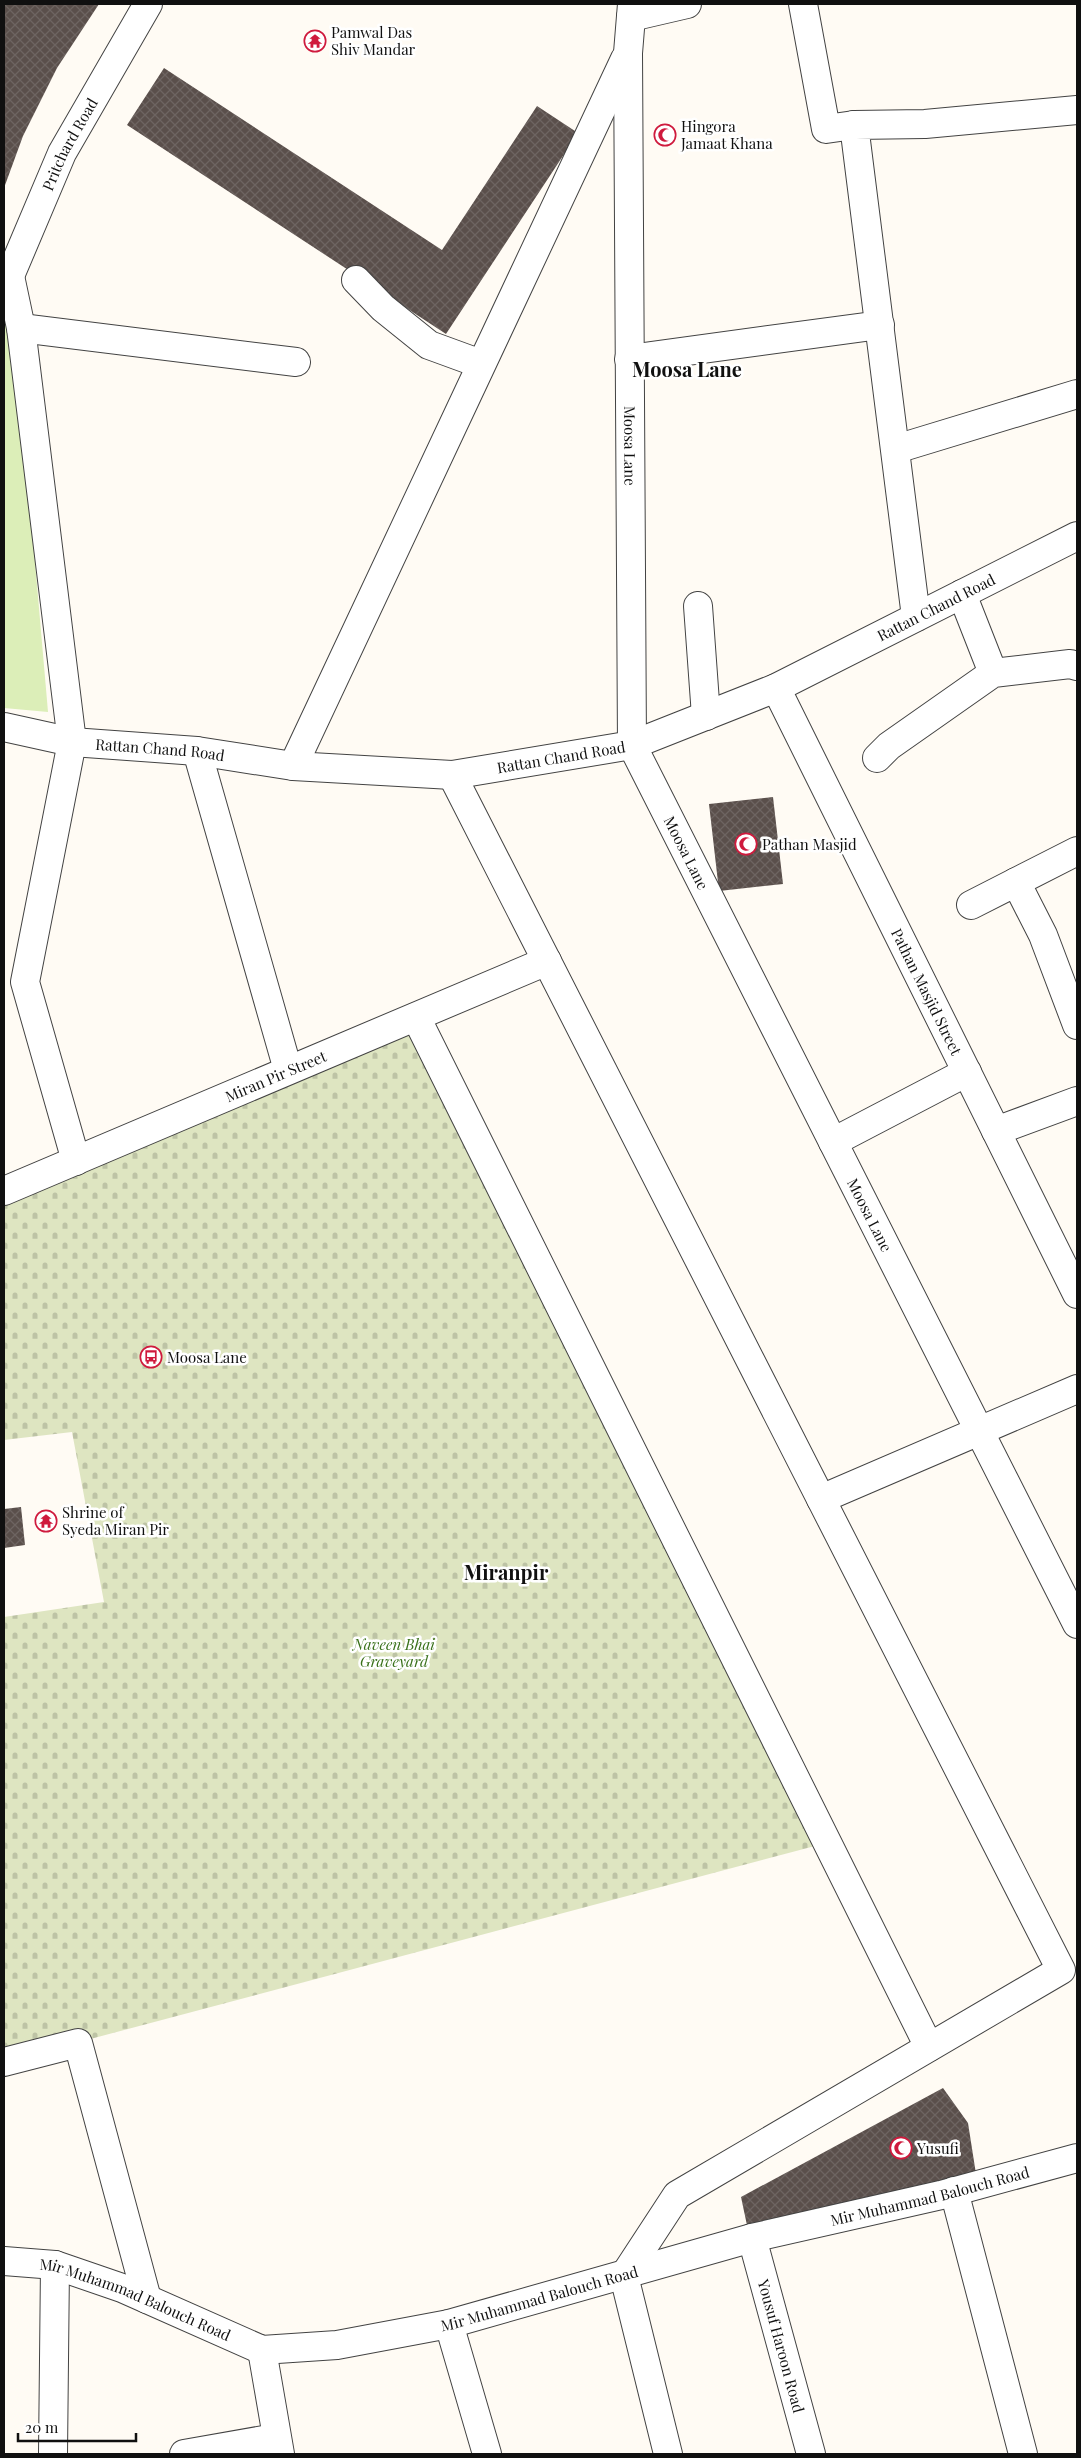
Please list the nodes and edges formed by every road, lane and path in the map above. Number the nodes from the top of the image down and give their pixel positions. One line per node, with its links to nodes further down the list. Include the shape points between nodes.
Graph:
1 (148, 4): 9 (street, Pritchard Road, via 62,153)
2 (686, 4): 4 (street)
3 (803, 4): 7 (street, via 826,129)
4 (632, 10): 5 (street, Moosa Lane)
5 (628, 53): 12 (street, Moosa Lane); 14 (street)
6 (1077, 110): 7 (street, via 925,124)
7 (854, 125): 10 (street)
8 (356, 280): 14 (street, via 383,308 429,345)
9 (7, 283): 11 (street)
10 (880, 325): 12 (street); 16 (street)
11 (21, 328): 13 (street); 26 (street)
12 (629, 359): 27 (street, Moosa Lane)
13 (296, 362)
14 (481, 364): 30 (street)
15 (1077, 394): 16 (street)
16 (896, 449): 20 (street)
17 (1077, 536): 18 (street, Rattan Chand Road)
18 (962, 594): 20 (street, Rattan Chand Road); 22 (street)
19 (698, 606): 24 (street)
20 (916, 617): 23 (street, Rattan Chand Road)
21 (1075, 670): 22 (street)
22 (993, 673): 29 (street, via 889,746)
23 (776, 688): 24 (street, Rattan Chand Road); 39 (street, Pathan Masjid Street)
24 (706, 716): 27 (street, Rattan Chand Road)
25 (4, 727): 26 (street, Rattan Chand Road)
26 (72, 742): 28 (street, Rattan Chand Road); 43 (street, via 25,982)
27 (632, 745): 31 (street, Rattan Chand Road); 42 (street, Moosa Lane)
28 (197, 750): 30 (street, Rattan Chand Road); 38 (street)
29 (877, 758)
30 (293, 766): 31 (street, Rattan Chand Road)
31 (452, 775): 35 (street)
32 (1077, 851): 33 (street)
33 (1016, 882): 34 (street); 37 (street, via 1043,935)
34 (971, 905)
35 (547, 961): 36 (street, Miran Pir Street); 48 (street)
36 (416, 1017): 38 (street, Miran Pir Street); 51 (street)
37 (1077, 1025)
38 (288, 1070): 43 (street, Miran Pir Street)
39 (967, 1072): 41 (street, Pathan Masjid Street); 42 (street)
40 (1077, 1101): 41 (street)
41 (996, 1131): 45 (street, Pathan Masjid Street)
42 (833, 1142): 47 (street, Moosa Lane)
43 (76, 1161): 44 (street, Miran Pir Street)
44 (4, 1191)
45 (1077, 1294)
46 (1077, 1388): 47 (street)
47 (979, 1430): 48 (street); 49 (street, Moosa Lane)
48 (821, 1499): 50 (street)
49 (1077, 1624)
50 (1069, 1966): 51 (street)
51 (929, 2047): 58 (street, via 677,2195)
52 (4, 2062): 59 (street, via 78,2043)
53 (1077, 2158): 54 (street, Mir Muhammad Balouch Road)
54 (954, 2191): 55 (street, Mir Muhammad Balouch Road); 68 (street)
55 (752, 2238): 58 (street, Mir Muhammad Balouch Road); 67 (street, Yousuf Haroon Road)
56 (4, 2261): 57 (street, Mir Muhammad Balouch Road)
57 (55, 2265): 59 (street, Mir Muhammad Balouch Road); 63 (street)
58 (624, 2276): 60 (street, Mir Muhammad Balouch Road); 66 (street)
59 (147, 2299): 61 (street, Mir Muhammad Balouch Road)
60 (450, 2324): 61 (street, Mir Muhammad Balouch Road, via 337,2345); 65 (street)
61 (262, 2350): 62 (street)
62 (278, 2446): 64 (street)
63 (53, 2454)
64 (184, 2454)
65 (487, 2454)
66 (668, 2454)
67 (811, 2454)
68 (1023, 2454)

